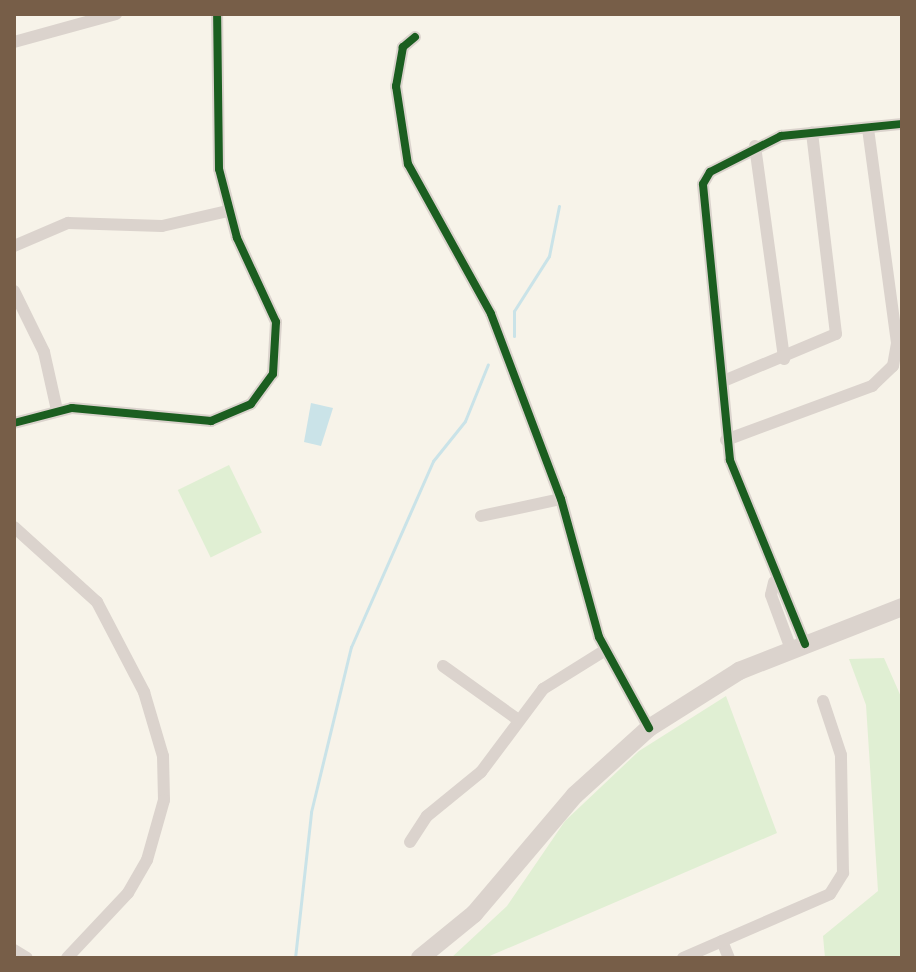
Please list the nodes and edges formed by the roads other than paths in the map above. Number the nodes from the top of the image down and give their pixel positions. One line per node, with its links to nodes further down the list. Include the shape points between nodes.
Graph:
1 (116, 14): 4 (street)
2 (217, 14): 9 (street, via 213,77)
3 (415, 37): 17 (street, via 403,47 396,86 408,164 491,314)
4 (14, 42)
5 (902, 124): 6 (street)
6 (868, 129): 7 (street); 16 (street, via 897,343 893,366 872,386)
7 (812, 132): 8 (street); 12 (street, via 837,324 831,341)
8 (755, 146): 12 (street); 13 (street, via 710,172 702,191)
9 (228, 211): 10 (street, via 162,226 68,223); 14 (street, via 279,337 277,364 260,395 211,421)
10 (14, 246)
11 (14, 291): 14 (street, via 44,352)
12 (784, 359): 13 (street)
13 (726, 380): 16 (street)
14 (57, 410): 15 (street)
15 (14, 423)
16 (726, 440): 21 (street)
17 (561, 499): 18 (street); 22 (street)
18 (481, 516)
19 (14, 527): 31 (street, via 97,602 144,692 163,756 164,800 147,860 128,893)
20 (902, 607): 21 (street)
21 (798, 646): 26 (street, via 729,676)
22 (604, 651): 25 (street, via 557,678); 26 (street)
23 (443, 666): 25 (street)
24 (823, 701): 28 (street, via 841,755 843,873 830,894)
25 (517, 719): 27 (street, via 481,772 427,816)
26 (649, 728): 32 (street, via 575,795 474,914)
27 (410, 842)
28 (722, 941): 33 (street); 34 (street)
29 (14, 950): 30 (street)
30 (27, 958)
31 (67, 958)
32 (420, 958)
33 (683, 958)
34 (729, 958)

